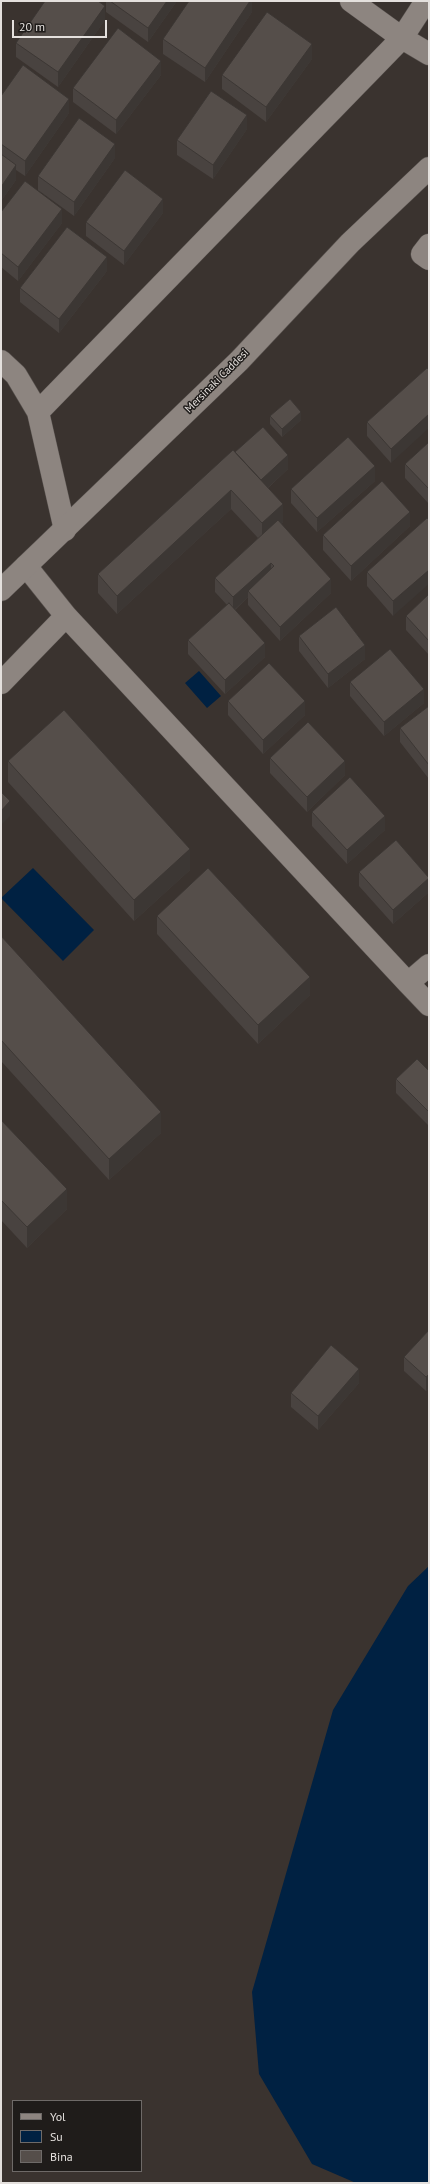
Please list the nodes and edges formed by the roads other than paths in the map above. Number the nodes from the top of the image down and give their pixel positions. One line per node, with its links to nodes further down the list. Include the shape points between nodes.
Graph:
1 (351, 1): 3 (street)
2 (426, 1): 3 (street)
3 (402, 38): 4 (street); 9 (street)
4 (429, 54)
5 (429, 168): 10 (street, Mersinaki Caddesi, via 350,243 239,361)
6 (429, 245): 7 (street, via 422,254)
7 (429, 259)
8 (1, 361): 9 (street, via 16,375)
9 (38, 412): 10 (street)
10 (65, 530): 11 (street, Mersinaki Caddesi)
11 (26, 566): 12 (street, Mersinaki Caddesi); 13 (street)
12 (1, 590)
13 (66, 616): 14 (street); 16 (street)
14 (1, 683)
15 (429, 965): 16 (street)
16 (408, 983): 17 (street)
17 (429, 1004)

